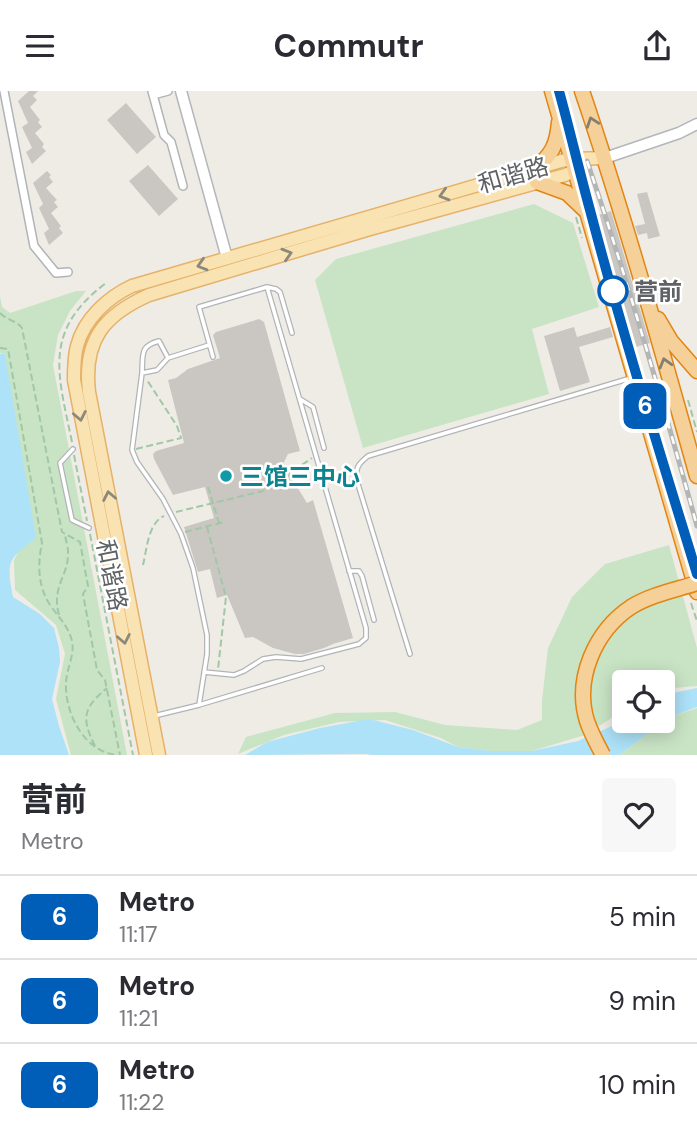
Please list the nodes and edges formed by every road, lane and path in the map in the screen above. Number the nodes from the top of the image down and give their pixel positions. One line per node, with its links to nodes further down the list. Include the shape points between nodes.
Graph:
1 (4, 91): 16 (street, via 34,246 56,273)
2 (169, 91): 6 (street)
3 (181, 91): 15 (street)
4 (552, 91): 7 (highway)
5 (582, 91): 9 (highway, one-way to 5)
6 (152, 93): 12 (street)
7 (559, 117): 10 (highway); 11 (highway, via 556,143)
8 (697, 124): 9 (street)
9 (605, 158): 10 (main road, 和谐路); 18 (highway)
10 (574, 165): 11 (main road, 和谐路); 13 (highway)
11 (536, 176): 13 (highway, via 568,193); 15 (main road, 和谐路, one-way to 15); 55 (main road, 和谐路, one-way to 11, via 89,391 91,355 100,331 116,314 149,295)
12 (183, 186)
13 (582, 213): 14 (path); 27 (highway)
14 (583, 239)
15 (228, 258): 58 (main road, 和谐路, one-way to 58, via 123,290 104,304 77,345 76,394)
16 (68, 272)
17 (267, 287): 20 (lane, via 280,292); 21 (lane, via 198,307); 29 (lane)
18 (649, 305): 25 (highway); 34 (highway, one-way to 18)
19 (0, 313): 41 (path, via 22,328)
20 (292, 333)
21 (210, 345): 23 (lane); 24 (lane)
22 (0, 348): 46 (path, via 8,349 42,543 39,577)
23 (168, 358): 26 (lane, via 157,370); 26 (lane, via 159,341 150,343 143,352)
24 (213, 358)
25 (697, 371)
26 (142, 373): 32 (lane)
27 (633, 377): 45 (highway); 49 (lane, via 368,456 361,462 357,481)
28 (150, 384): 32 (path, via 181,438)
29 (299, 398): 30 (lane, via 313,407); 33 (lane)
30 (324, 447)
31 (73, 449): 40 (lane, via 60,463 72,520)
32 (132, 450): 36 (lane)
33 (316, 456): 36 (path, via 263,491); 44 (lane)
34 (697, 476)
35 (208, 488): 38 (path, bridge)
36 (170, 513): 43 (path, via 157,519); 51 (lane, via 202,604 207,635)
37 (224, 522): 38 (path, bridge)
38 (219, 523): 39 (path)
39 (207, 527): 42 (path); 52 (path, via 226,597)
40 (89, 528)
41 (65, 533): 46 (path, via 68,552 56,597); 53 (path, via 79,543 97,670)
42 (185, 533)
43 (143, 565)
44 (349, 571): 47 (lane, via 359,571 362,576); 52 (lane, via 366,628 366,638 359,644 301,659 263,659 234,675)
45 (695, 589): 48 (path); 60 (highway, bridge, via 654,596 631,607 596,645 588,662 583,696 586,718); 61 (highway, bridge, via 661,600 622,621 594,662 589,700 601,738)
46 (59, 616): 56 (path, via 73,650 66,683 69,711)
47 (374, 620)
48 (697, 621)
49 (410, 654)
50 (322, 668): 54 (lane)
51 (204, 672): 52 (lane); 54 (lane)
52 (218, 673)
53 (107, 688): 56 (path, via 93,699 86,715); 57 (path)
54 (199, 705): 55 (lane)
55 (152, 716): 59 (main road, 和谐路)
56 (95, 747): 57 (path)
57 (119, 755)
58 (146, 755)
59 (159, 755)
60 (603, 755)
61 (612, 755)

